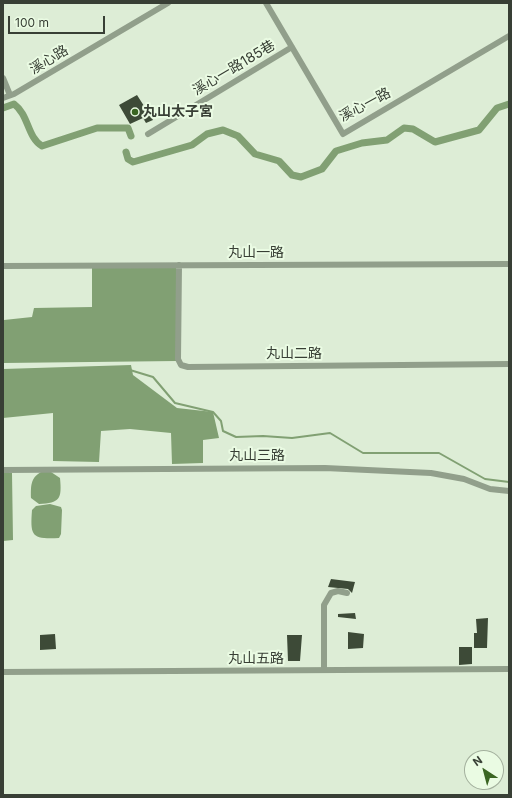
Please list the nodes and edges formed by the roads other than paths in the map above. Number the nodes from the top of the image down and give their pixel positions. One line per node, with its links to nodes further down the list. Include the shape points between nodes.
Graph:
1 (168, 3): 6 (street, 溪心路)
2 (266, 3): 4 (street, 溪心一路)
3 (509, 36): 4 (street, 溪心一路, via 343,134)
4 (292, 47): 8 (street, 溪心一路185巷)
5 (3, 78): 6 (street)
6 (10, 95): 7 (street, 溪心路)
7 (3, 98)
8 (148, 134)
9 (509, 264): 10 (street, 丸山一路)
10 (179, 265): 11 (street, 丸山一路); 12 (street, 丸山二路, via 178,359 181,365 196,367)
11 (3, 266)
12 (509, 364)
13 (3, 470): 14 (street, 丸山三路, via 325,468 431,474 464,479 490,489)
14 (509, 491)
15 (347, 593): 17 (street, via 331,593 324,605)
16 (509, 669): 17 (street, 丸山五路)
17 (324, 670): 18 (street, 丸山五路)
18 (3, 672)

